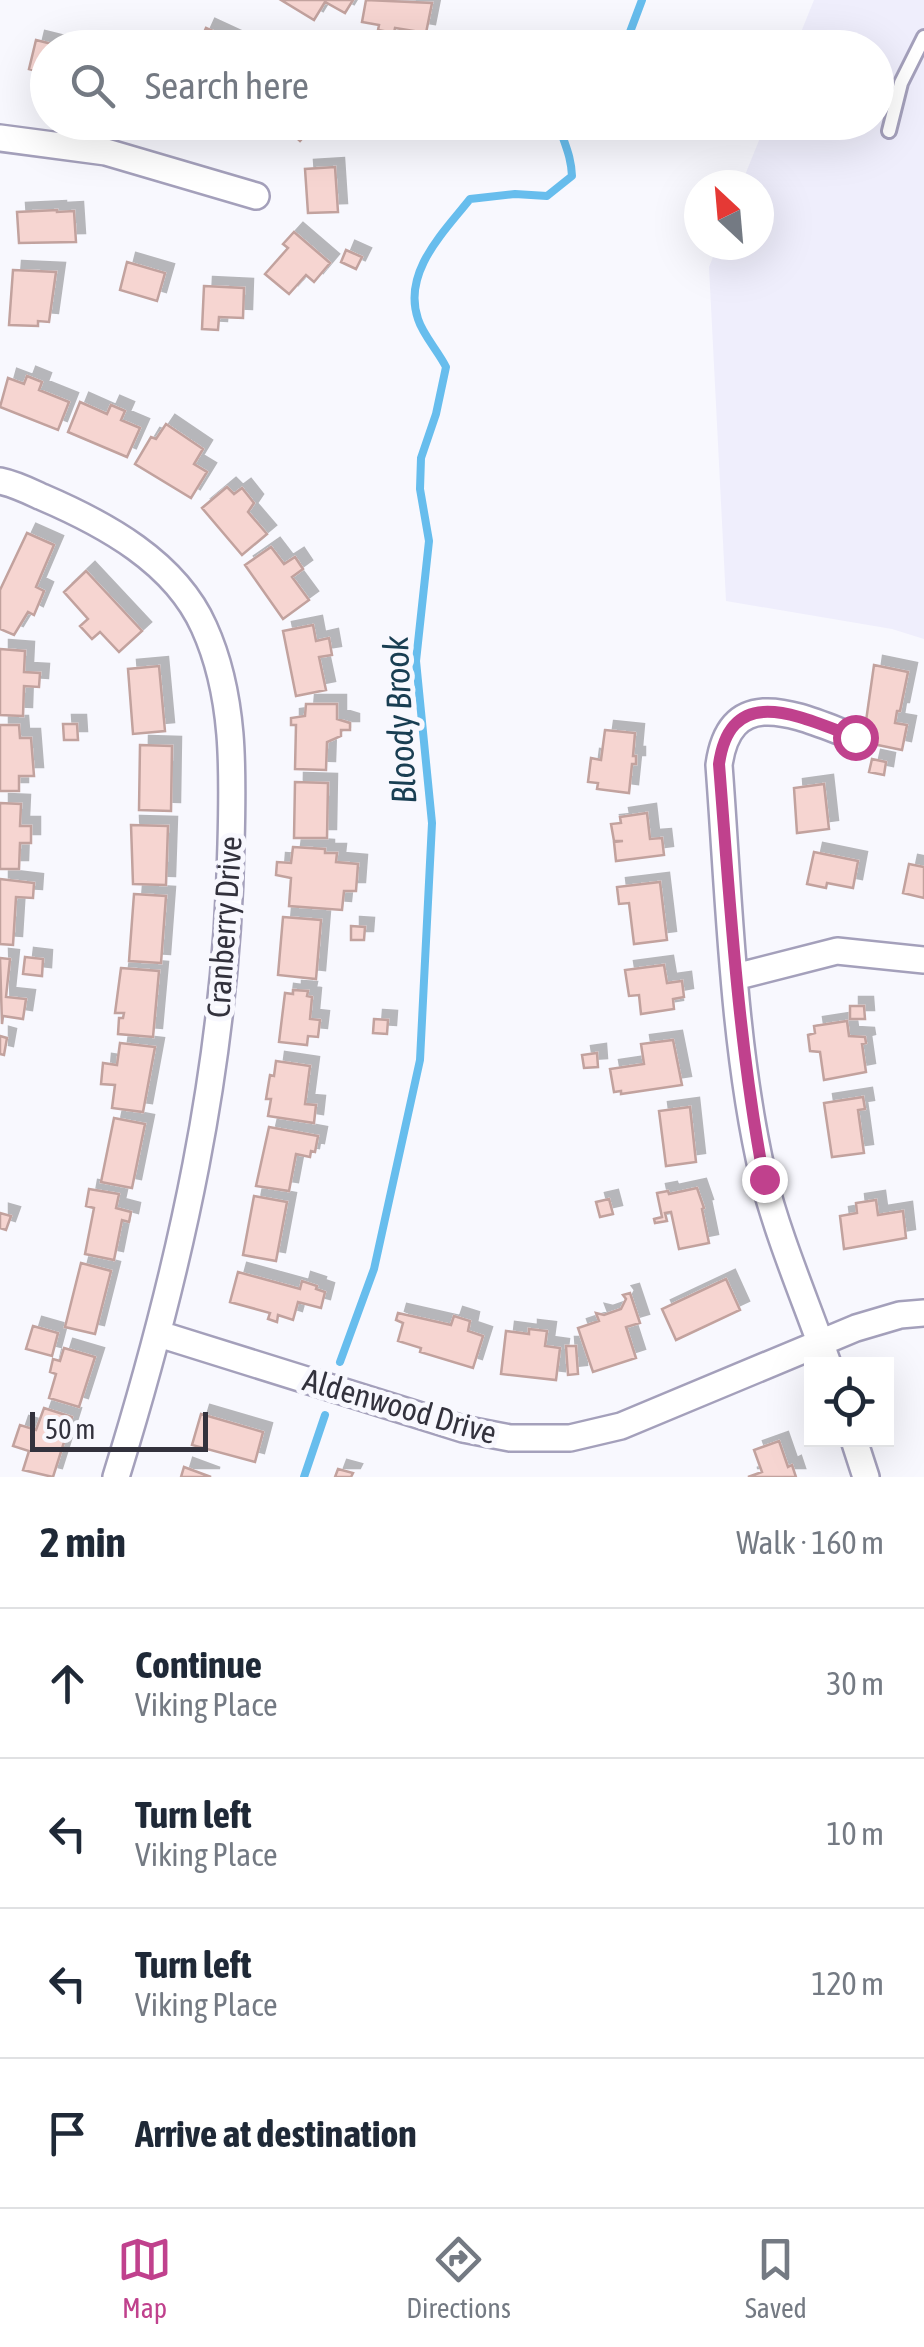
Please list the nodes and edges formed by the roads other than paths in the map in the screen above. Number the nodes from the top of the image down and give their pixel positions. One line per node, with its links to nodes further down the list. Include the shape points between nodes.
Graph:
1 (924, 37): 2 (lane)
2 (894, 111)
3 (0, 138): 4 (street, via 106,152)
4 (256, 196)
5 (0, 481): 10 (street, Cranberry Drive, via 78,513 140,550 176,582 204,625 219,668 233,756 218,1030 195,1183)
6 (855, 737): 8 (street, via 762,710 737,722 723,740 719,764)
7 (924, 960): 8 (street, via 837,951)
8 (735, 978): 11 (street, via 764,1179)
9 (924, 1313): 11 (street, Aldenwood Drive, via 871,1324)
10 (158, 1334): 11 (street, Aldenwood Drive, via 510,1438 570,1438 621,1426); 13 (street, Cranberry Drive)
11 (824, 1354)
12 (856, 1447): 14 (street)
13 (116, 1477)
14 (866, 1477)

